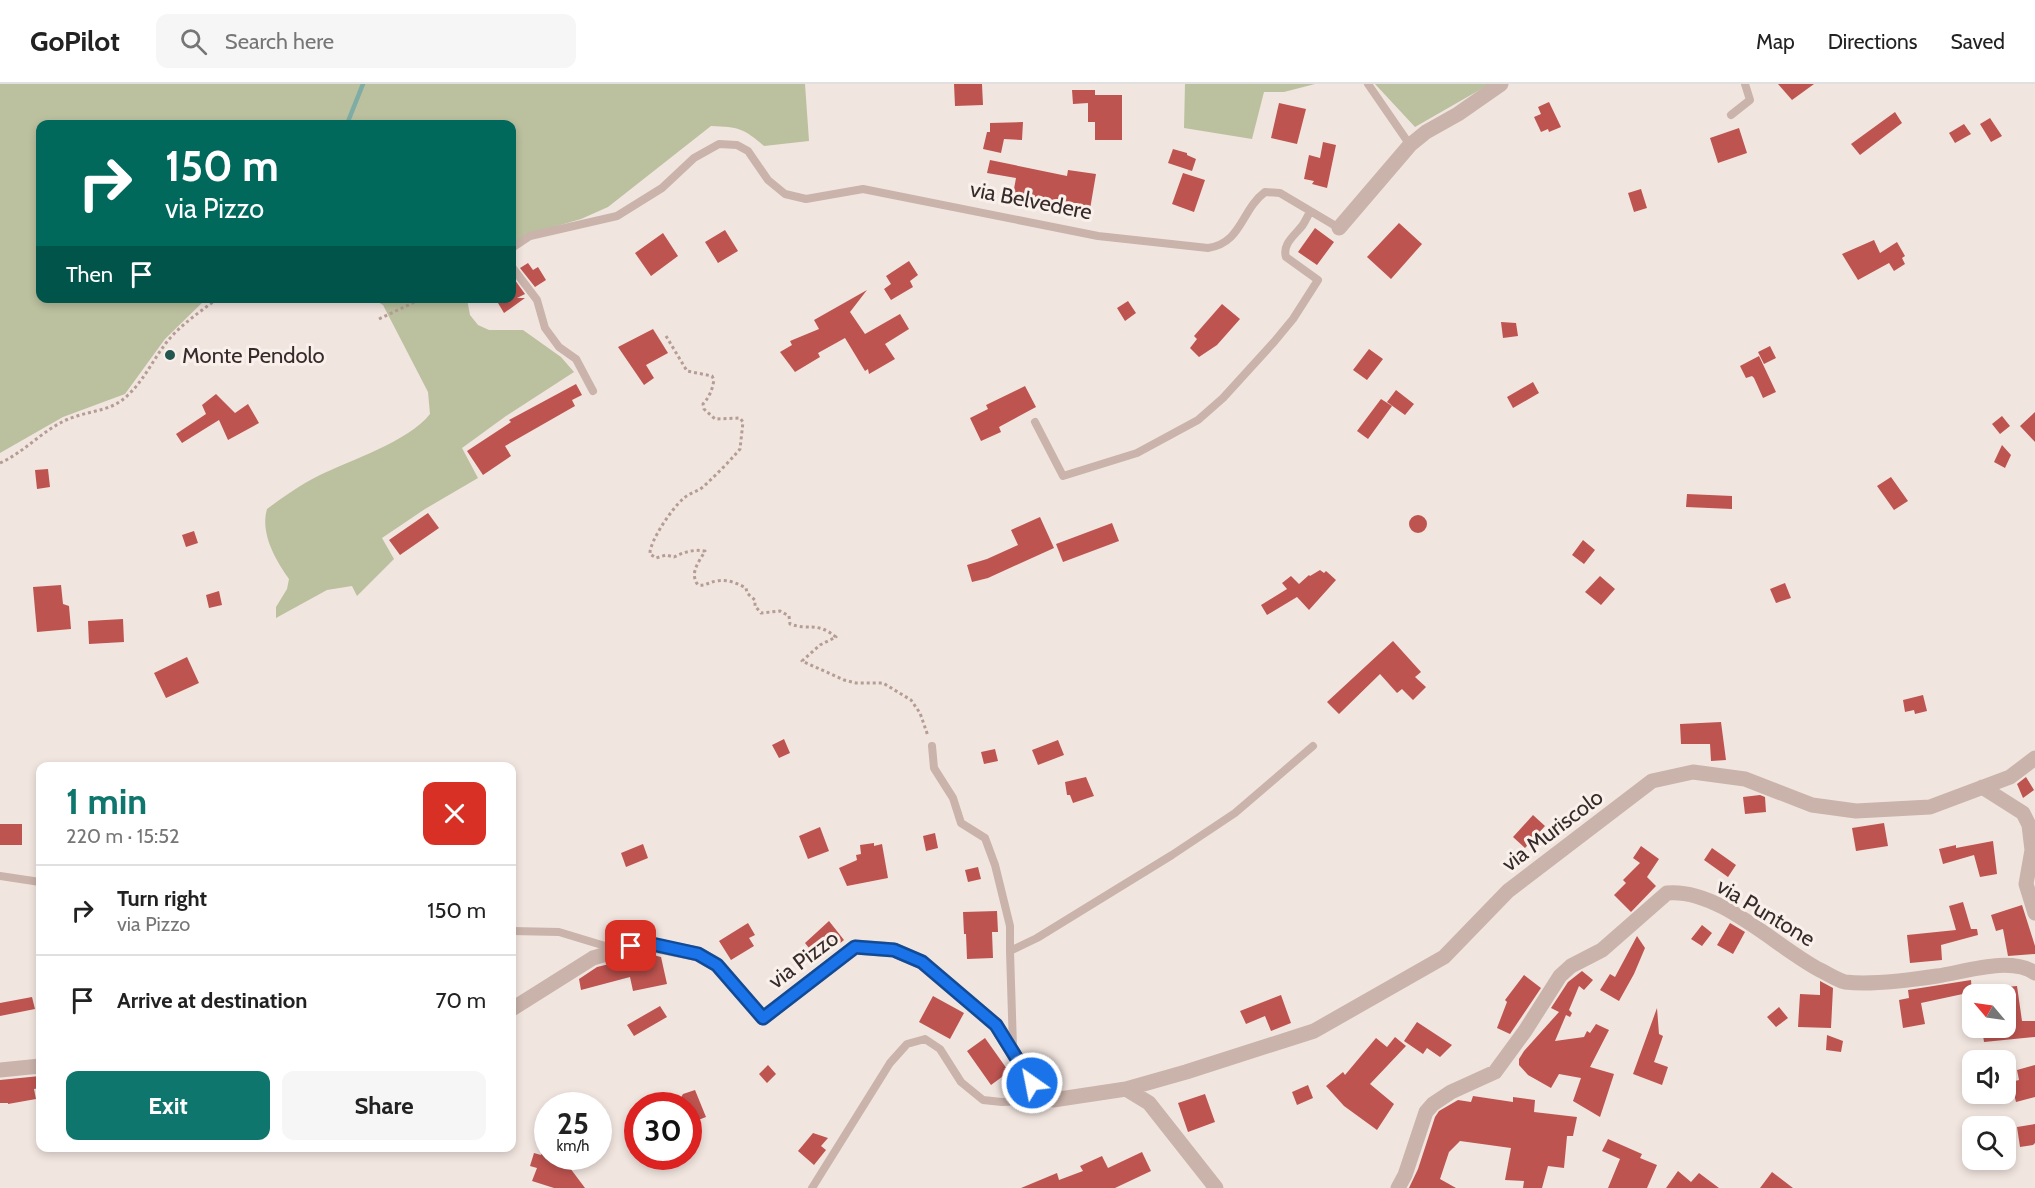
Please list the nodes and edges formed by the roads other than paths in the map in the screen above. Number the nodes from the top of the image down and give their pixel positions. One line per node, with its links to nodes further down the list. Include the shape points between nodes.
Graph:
1 (1368, 84): 5 (lane)
2 (1501, 84): 5 (street, via Belvedere)
3 (1746, 84): 4 (lane, via 1750,100)
4 (1731, 115)
5 (1410, 145): 7 (street, via Belvedere)
6 (1310, 212): 7 (lane, via Belvedere); 8 (lane, via Belvedere, via 1280,193 1265,192 1256,198 1230,240 1221,246 1146,243 863,189 806,199 785,194 768,180 748,151 737,145 719,144 694,158 662,188 617,216 530,236); 11 (lane, via 1285,252 1286,257 1318,280 1274,342 1198,420 1137,453 1063,476)
7 (1340, 228)
8 (516, 245)
9 (516, 272): 10 (lane, via 537,300 545,328 559,347 576,359)
10 (593, 391)
11 (1035, 422)
12 (932, 746): 21 (lane, via 934,768 953,798 961,823 985,838 992,856 1010,926)
13 (1313, 746): 21 (lane, via 1226,819)
14 (2035, 758): 15 (street, via Muriscolo, via 2010,777)
15 (1982, 787): 18 (street, via 2023,813 2030,825 2032,850 2026,884); 27 (street, via Muriscolo, via 1930,807 1856,811 1812,805 1745,779 1693,772 1652,781 1508,891 1444,957 1314,1031)
16 (0, 876): 17 (lane)
17 (36, 881)
18 (2035, 913)
19 (516, 932): 20 (lane, via 559,932)
20 (619, 950): 23 (street, via Pizzo, via 593,958); 24 (street, via Pizzo, via 643,942 698,954 717,965 763,1018 855,947 894,950 922,962 950,984 996,1025)
21 (1010, 951): 24 (lane)
22 (2035, 973): 31 (street, via Puntone, via 2017,966 1985,967 1937,976 1864,983 1842,981 1806,963 1717,904 1679,892 1667,893 1602,950 1570,966 1560,976 1495,1072 1432,1104)
23 (516, 1006)
24 (1013, 1054): 28 (street, via Pizzo, via 1032,1083)
25 (36, 1066): 26 (street)
26 (0, 1070)
27 (1126, 1089): 28 (street); 30 (street, via 1149,1103)
28 (1053, 1100): 29 (lane, via 983,1100 961,1082 940,1049 925,1039 907,1044 890,1063)
29 (812, 1188)
30 (1216, 1188)
31 (1398, 1188)

